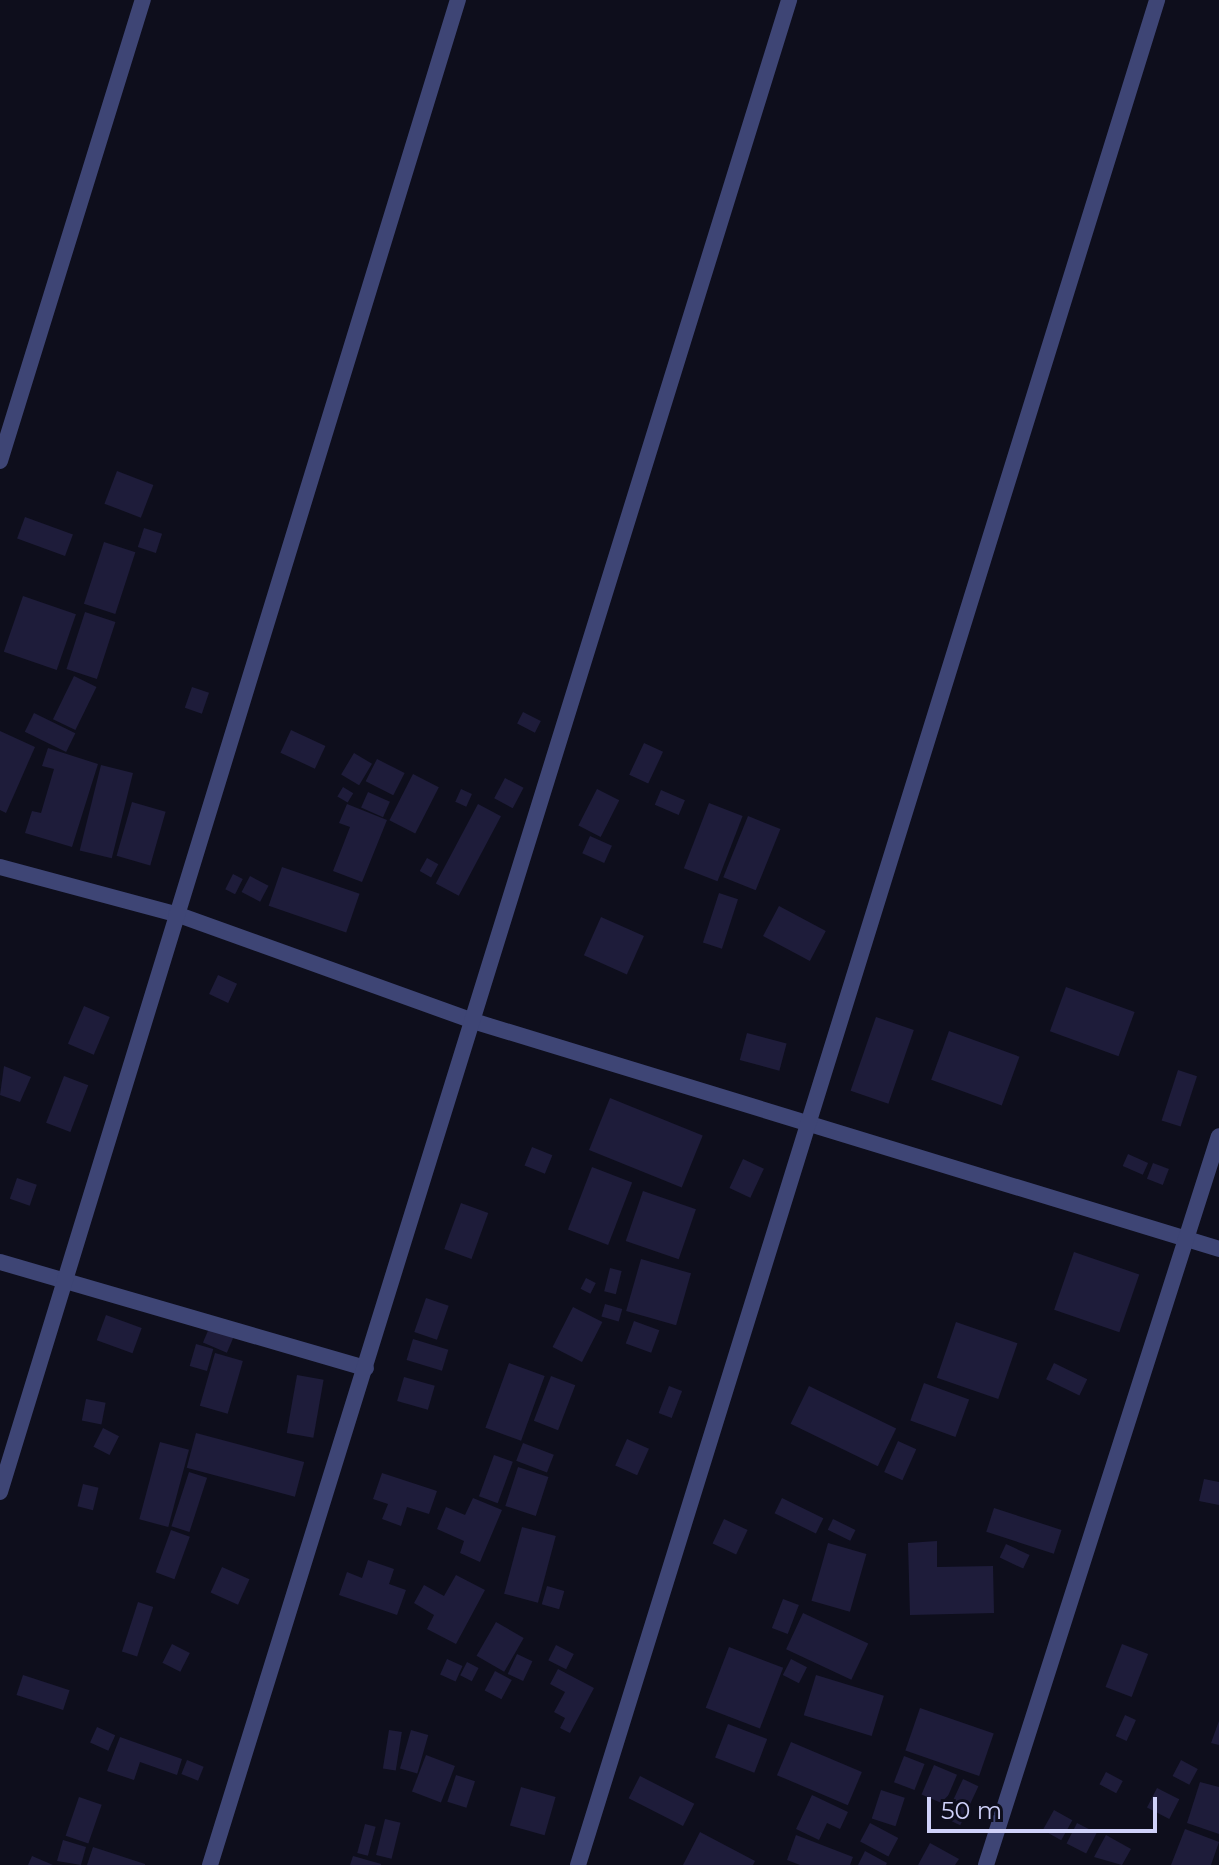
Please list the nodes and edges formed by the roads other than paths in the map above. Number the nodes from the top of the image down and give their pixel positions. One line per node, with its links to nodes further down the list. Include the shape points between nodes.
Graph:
1 (143, 0): 5 (street)
2 (458, 0): 7 (street)
3 (789, 0): 8 (street)
4 (1157, 0): 9 (street)
5 (0, 461)
6 (0, 867): 7 (street)
7 (176, 914): 8 (street); 14 (street)
8 (473, 1021): 9 (street); 15 (street)
9 (811, 1124): 11 (street); 18 (street)
10 (1219, 1136): 11 (street)
11 (1186, 1238): 12 (street); 19 (street)
12 (1219, 1249)
13 (0, 1262): 14 (street)
14 (64, 1283): 15 (street); 16 (street)
15 (366, 1368): 17 (street)
16 (0, 1492)
17 (210, 1865)
18 (578, 1865)
19 (986, 1865)

